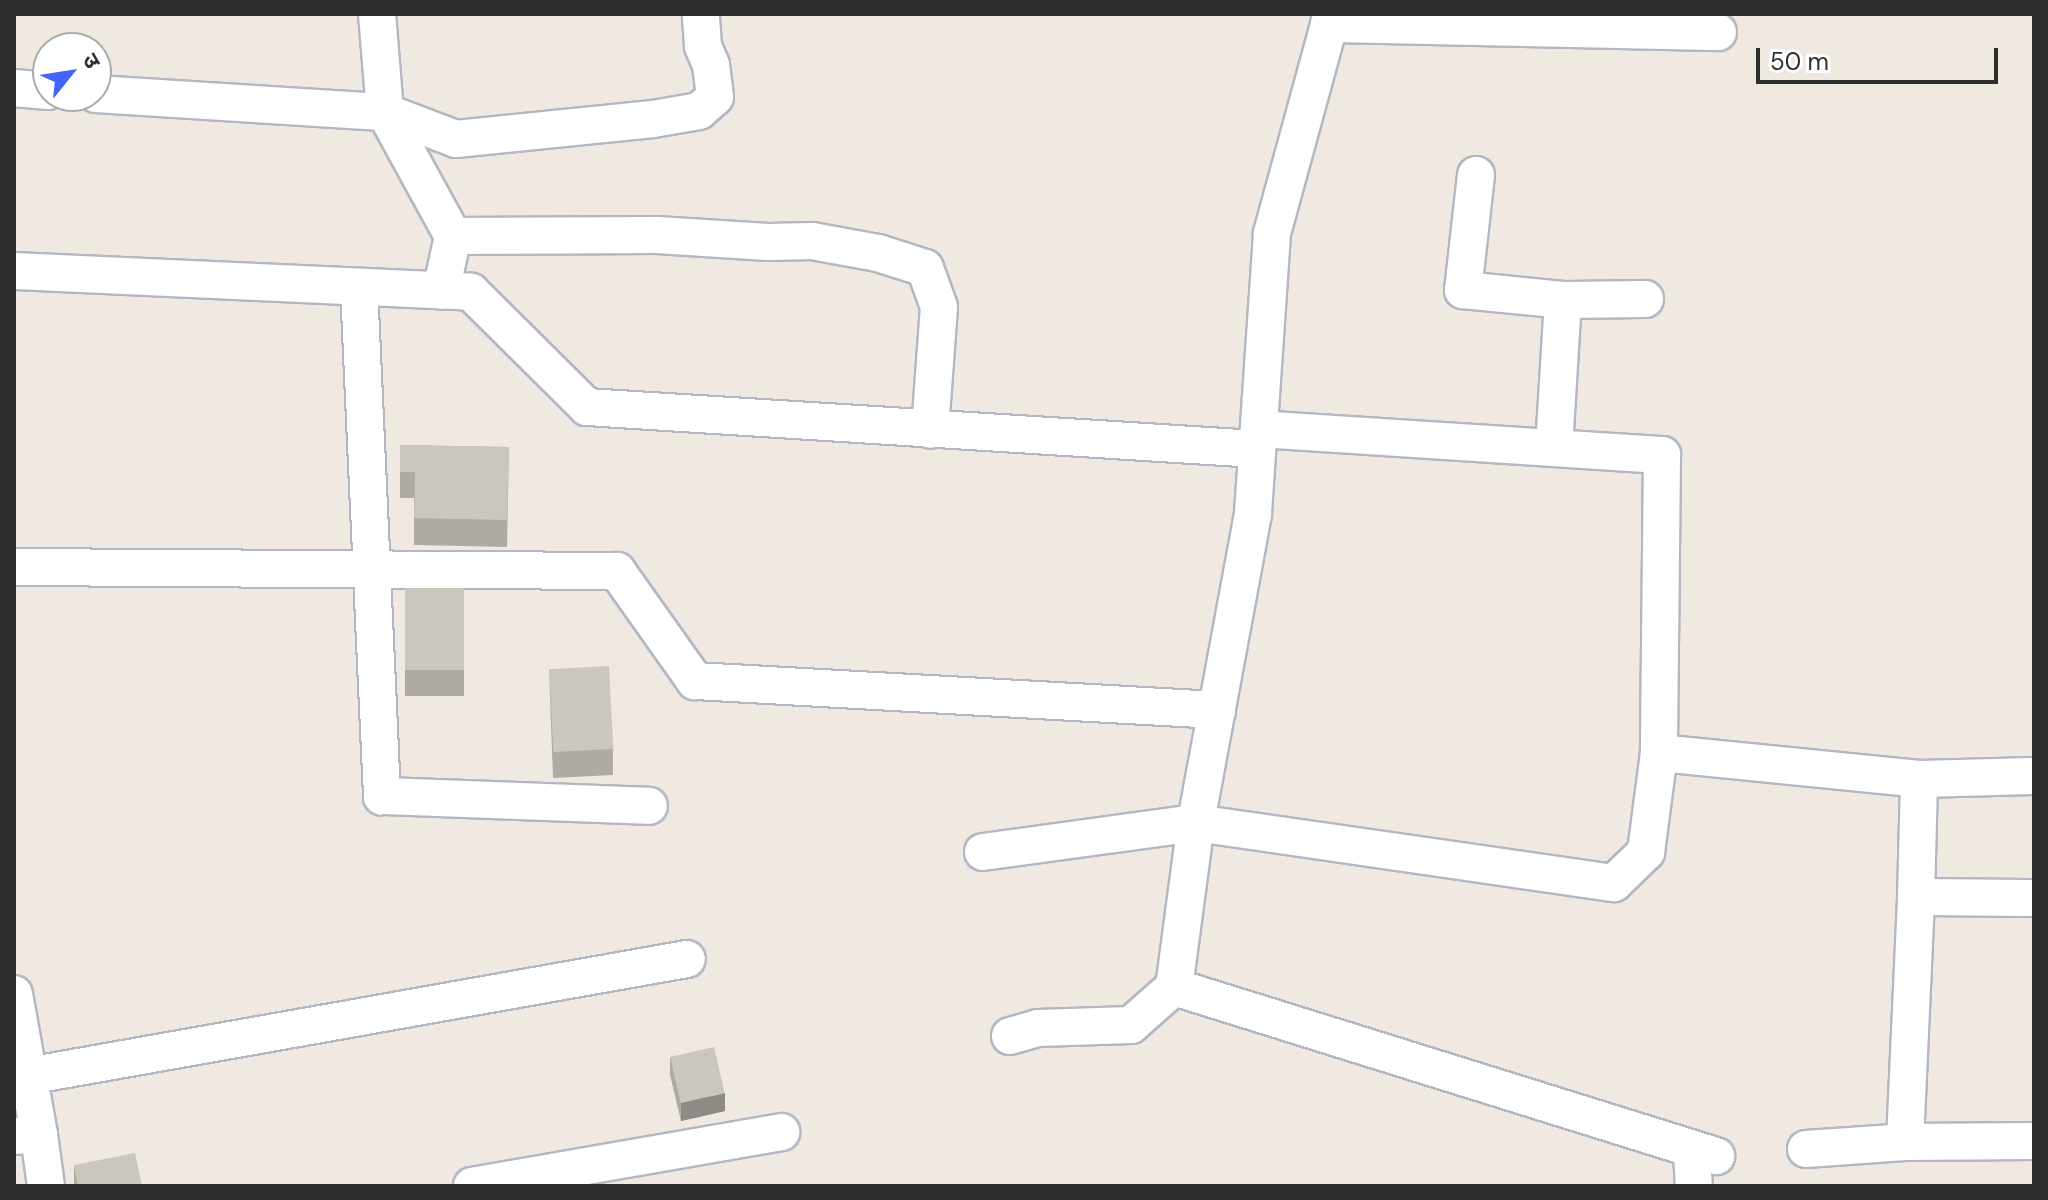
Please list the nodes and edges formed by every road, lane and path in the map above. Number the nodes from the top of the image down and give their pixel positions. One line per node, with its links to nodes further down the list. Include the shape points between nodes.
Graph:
1 (377, 14): 6 (street)
2 (701, 14): 6 (street, via 715,97 699,111 456,139)
3 (1330, 19): 4 (street); 15 (street, via 1272,234)
4 (1718, 32)
5 (112, 95): 6 (street)
6 (385, 112): 8 (street)
7 (1476, 175): 13 (street, via 1463,290)
8 (453, 236): 11 (street); 14 (street, via 812,241 925,268 939,307)
9 (14, 271): 10 (street)
10 (359, 287): 11 (street); 18 (street)
11 (441, 291): 14 (street, via 471,292 587,407)
12 (1645, 299): 13 (street)
13 (1563, 300): 16 (street)
14 (930, 430): 15 (street)
15 (1258, 439): 16 (street); 19 (street, via 1253,514)
16 (1554, 448): 20 (street, via 1662,455)
17 (14, 567): 18 (street)
18 (373, 570): 19 (street, via 617,571 695,681); 23 (street, via 382,796)
19 (1217, 710): 24 (street)
20 (1659, 753): 22 (street); 24 (street, via 1646,852 1614,883)
21 (2034, 776): 22 (street)
22 (1919, 779): 26 (street)
23 (649, 806)
24 (1196, 823): 25 (street); 29 (street)
25 (983, 852)
26 (1916, 897): 27 (street); 36 (street)
27 (2034, 898)
28 (687, 959): 32 (street)
29 (1174, 987): 31 (street, via 1131,1025 1038,1028); 38 (street, via 1430,1065)
30 (14, 994): 32 (street)
31 (1010, 1036)
32 (28, 1076): 34 (street)
33 (781, 1132): 39 (street)
34 (26, 1135): 40 (street)
35 (2034, 1141): 36 (street)
36 (1905, 1142): 37 (street)
37 (1806, 1149)
38 (1700, 1165)
39 (527, 1182): 41 (street)
40 (46, 1186)
41 (472, 1186)

